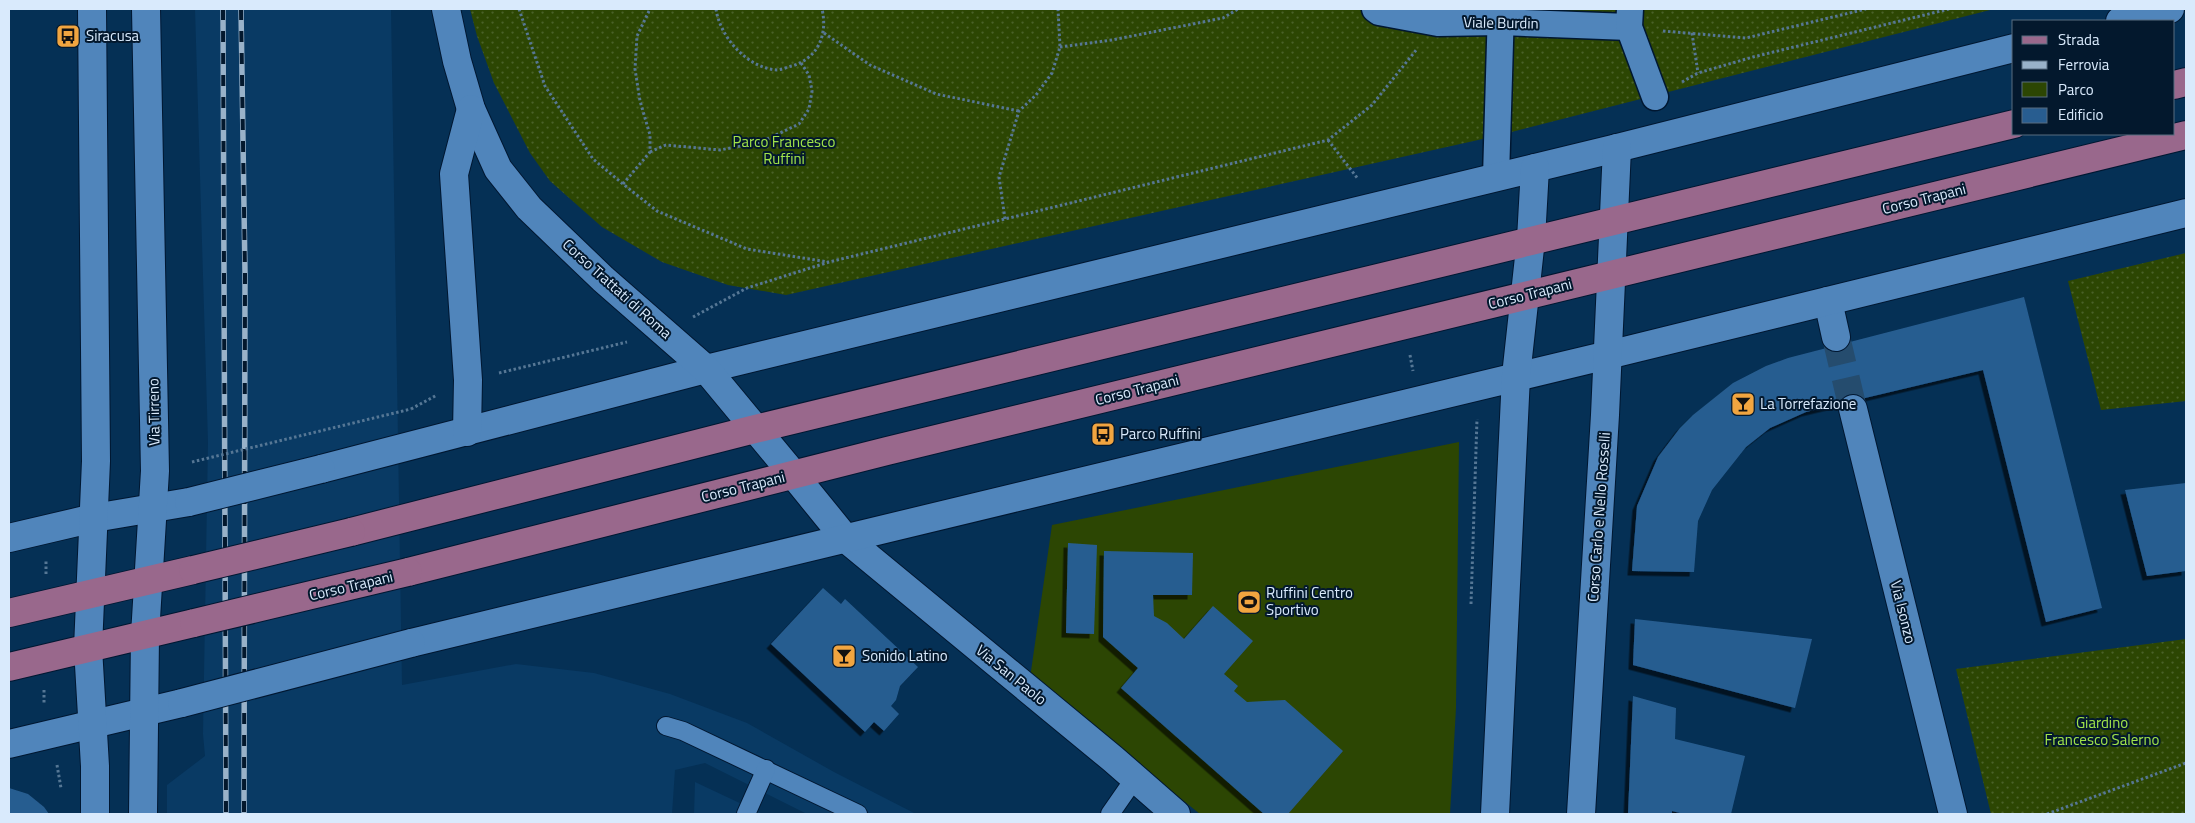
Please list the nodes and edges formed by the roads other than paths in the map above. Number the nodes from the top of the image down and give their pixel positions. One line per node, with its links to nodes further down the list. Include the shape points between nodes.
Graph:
1 (92, 9): 32 (street)
2 (146, 9): 31 (street, Via Tirreno, via 155,471)
3 (446, 9): 11 (street, Corso Trattati di Roma)
4 (1375, 9): 6 (street, Viale Burdin, via 1438,23)
5 (2170, 9): 8 (street)
6 (1501, 15): 7 (street, Viale Burdin); 16 (street)
7 (1629, 18): 10 (street)
8 (2124, 20)
9 (2012, 49): 14 (street)
10 (1655, 97)
11 (470, 109): 25 (street, Corso Trattati di Roma, via 498,169 529,208 604,280); 29 (street, via 454,174 468,380)
12 (2012, 124): 18 (main road)
13 (2186, 136): 20 (main road, Corso Trapani)
14 (1617, 148): 15 (street); 18 (street, Corso Carlo e Nello Rosselli)
15 (1535, 168): 16 (street); 19 (street)
16 (1496, 177): 25 (street)
17 (2186, 214): 22 (street)
18 (1614, 219): 19 (main road); 20 (street, Corso Carlo e Nello Rosselli)
19 (1531, 239): 21 (street); 28 (main road)
20 (1611, 274): 21 (main road, Corso Trapani); 24 (street, Corso Carlo e Nello Rosselli)
21 (1524, 295): 26 (street); 30 (main road, Corso Trapani)
22 (1828, 301): 23 (street); 24 (street)
23 (1836, 337)
24 (1608, 355): 26 (street); 54 (street, Corso Carlo e Nello Rosselli)
25 (706, 369): 28 (street, Corso Trattati di Roma); 29 (street)
26 (1516, 376): 34 (street); 53 (street)
27 (1853, 409): 55 (street, Via Isonzo)
28 (755, 429): 30 (street, Corso Trattati di Roma); 35 (main road, bridge, via 406,519)
29 (467, 432): 31 (street, bridge, via 190,502)
30 (792, 474): 34 (street, Corso Trattati di Roma); 38 (main road, Corso Trapani, bridge)
31 (153, 508): 32 (street); 35 (street, Via Tirreno)
32 (94, 518): 33 (street); 36 (street)
33 (9, 538)
34 (845, 538): 41 (street, bridge); 46 (street, Via San Paolo)
35 (148, 581): 36 (main road); 38 (street, Via Tirreno)
36 (90, 594): 37 (main road); 39 (street)
37 (9, 613)
38 (145, 635): 39 (main road, Corso Trapani); 41 (street, Via Tirreno)
39 (88, 648): 40 (main road, Corso Trapani); 42 (street)
40 (9, 667)
41 (143, 712): 42 (street); 48 (street, Via Tirreno)
42 (92, 725): 44 (street); 47 (street)
43 (666, 726): 45 (lane)
44 (9, 744)
45 (766, 770): 49 (lane); 50 (lane)
46 (1136, 778): 51 (lane); 52 (street, Via San Paolo)
47 (95, 814)
48 (143, 814)
49 (746, 814)
50 (858, 814)
51 (1110, 814)
52 (1176, 814)
53 (1495, 814)
54 (1581, 814)
55 (1953, 814)

